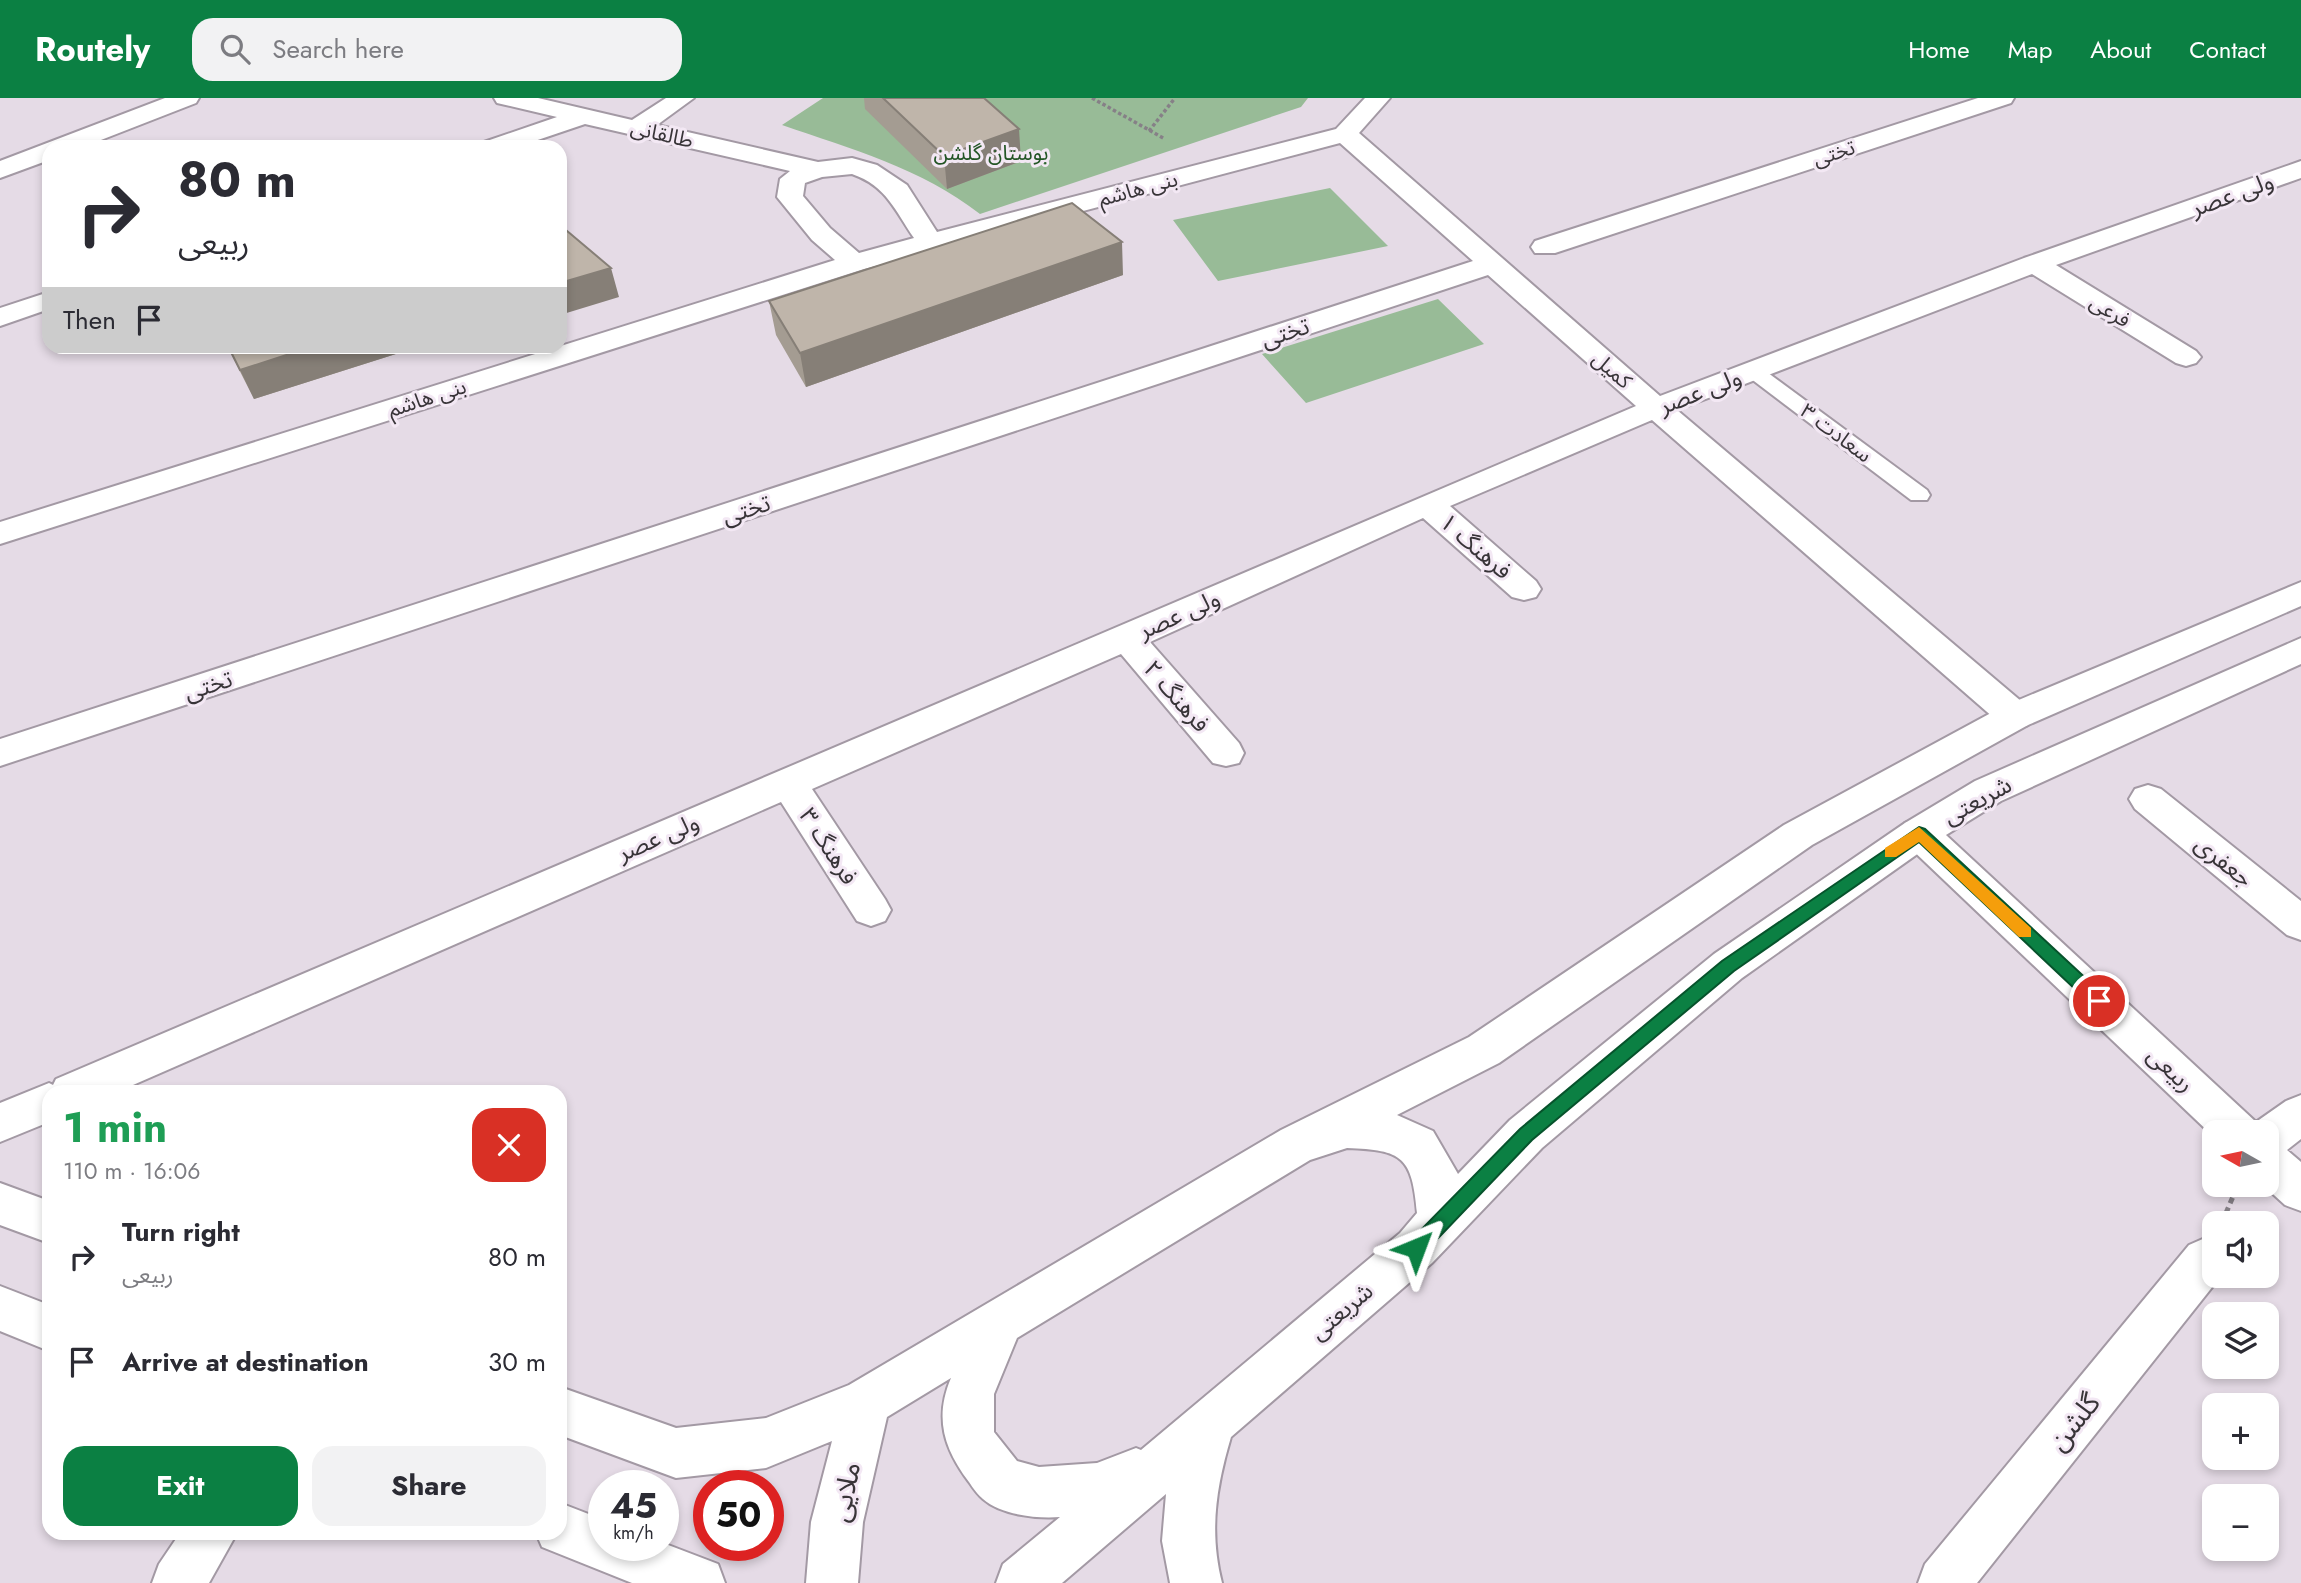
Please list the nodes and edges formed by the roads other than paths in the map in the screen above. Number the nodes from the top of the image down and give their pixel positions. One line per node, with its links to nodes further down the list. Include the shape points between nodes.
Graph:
1 (187, 98): 9 (street)
2 (506, 98): 6 (street, طالقانی)
3 (682, 98): 7 (street)
4 (1378, 98): 8 (street)
5 (2002, 98): 16 (street, تختی)
6 (584, 116): 7 (street, طالقانی); 10 (street)
7 (636, 128): 13 (street, طالقانی)
8 (1345, 134): 15 (street, بنی هاشم); 18 (street, کمیل)
9 (79, 140)
10 (514, 140)
11 (42, 154): 12 (street)
12 (0, 170)
13 (818, 170): 15 (street, via 871,169 908,202 916,225); 17 (street, via 793,179 790,197 821,234)
14 (2293, 180): 19 (street, ولی عصر)
15 (931, 242): 17 (street, بنی هاشم)
16 (1545, 247)
17 (854, 263): 23 (street, بنی هاشم)
18 (1493, 264): 26 (street, کمیل); 35 (street, تختی)
19 (2034, 264): 24 (street, فرعی); 25 (street, ولی عصر)
20 (42, 302): 21 (street)
21 (0, 317)
22 (566, 354): 29 (street, بنی هاشم)
23 (567, 354)
24 (2186, 357)
25 (1753, 371): 26 (street, ولی عصر); 27 (lane, سعادت ۳)
26 (1656, 408): 28 (street, ولی عصر); 34 (street, کمیل)
27 (1919, 495)
28 (1427, 504): 30 (street, فرهنگ ۱); 32 (street, ولی عصر)
29 (0, 533)
30 (1524, 589)
31 (2301, 593): 34 (street)
32 (1127, 638): 36 (street, فرهنگ ۲); 37 (street, ولی عصر)
33 (2301, 650): 39 (street, شریعتی, via 1988,791)
34 (2015, 716): 48 (street, via 1798,835 1484,1050)
35 (0, 753)
36 (1226, 753)
37 (787, 781): 40 (street, فرهنگ ۳); 42 (street, ولی عصر)
38 (2148, 799): 41 (street, جعفری)
39 (1919, 833): 45 (street, ربیعی); 53 (street, شریعتی, via 1728,966 1526,1134)
40 (871, 910)
41 (2301, 924)
42 (87, 1085)
43 (42, 1104): 46 (street)
44 (2301, 1114): 47 (street)
45 (2225, 1120)
46 (0, 1123)
47 (2279, 1130)
48 (1297, 1144): 53 (street, via 1347,1129 1385,1130 1418,1145 1436,1175 1441,1219); 56 (street)
49 (2279, 1171): 50 (street)
50 (2301, 1191)
51 (0, 1204): 52 (street)
52 (42, 1219)
53 (1416, 1248): 60 (street, شریعتی)
54 (2202, 1256): 69 (street, گلشن)
55 (0, 1308): 57 (street)
56 (999, 1323): 58 (street); 61 (street, via 969,1394 968,1441 1001,1482 1039,1493 1097,1488)
57 (42, 1325)
58 (866, 1402): 59 (street, via 766,1443 676,1453); 66 (street, ملایی, via 837,1522)
59 (567, 1414)
60 (1212, 1419): 61 (street, شریعتی); 68 (street, via 1195,1471 1186,1524)
61 (1160, 1463): 67 (street, شریعتی)
62 (567, 1533): 65 (street)
63 (206, 1540): 64 (street)
64 (178, 1583)
65 (699, 1583)
66 (832, 1583)
67 (1021, 1583)
68 (1196, 1583)
69 (1944, 1583)

